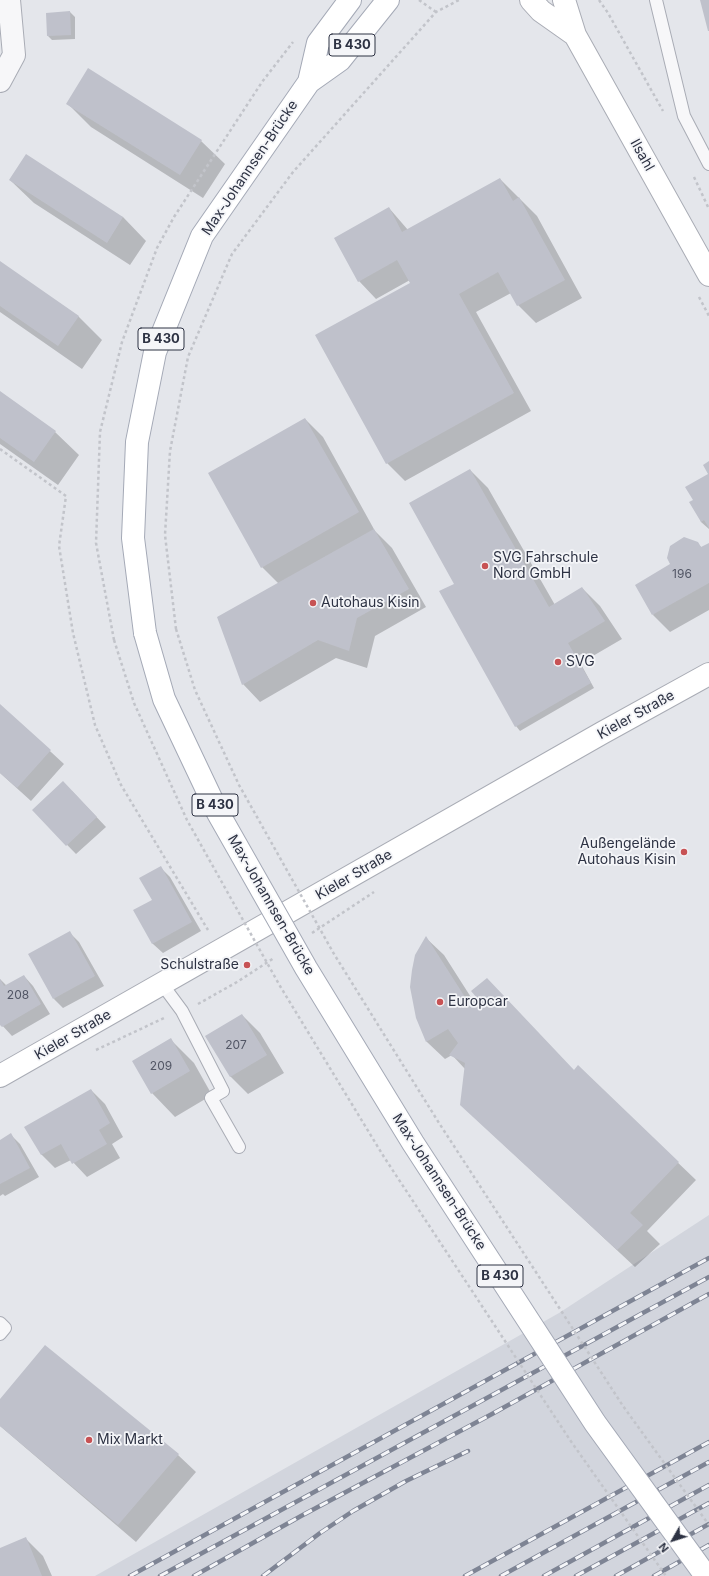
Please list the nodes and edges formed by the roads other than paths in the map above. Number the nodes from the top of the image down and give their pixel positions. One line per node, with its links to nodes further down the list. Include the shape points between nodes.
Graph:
1 (9, 0): 8 (street, via 14,55)
2 (350, 0): 9 (main road, Max-Johannsen-Brücke / B 430, via 318,43)
3 (388, 0): 9 (main road, Max-Johannsen-Brücke / B 430, via 340,60)
4 (531, 0): 7 (main road, Ilsahl, via 541,12)
5 (564, 0): 7 (main road, Ilsahl)
6 (656, 0): 10 (lane, via 684,116)
7 (575, 35): 11 (main road, Ilsahl)
8 (0, 81)
9 (309, 82): 18 (main road, Max-Johannsen-Brücke / B 430, bridge, via 202,236 155,352 137,442 133,538 145,633 164,699 218,813 306,968 413,1143 595,1424)
10 (709, 164)
11 (709, 275)
12 (709, 674): 13 (main road, Kieler Straße)
13 (162, 984): 14 (main road, Kieler Straße); 15 (lane, via 182,1011 223,1091 211,1098)
14 (0, 1076)
15 (239, 1147)
16 (0, 1323): 17 (lane, via 5,1328)
17 (0, 1334)
18 (706, 1576)

